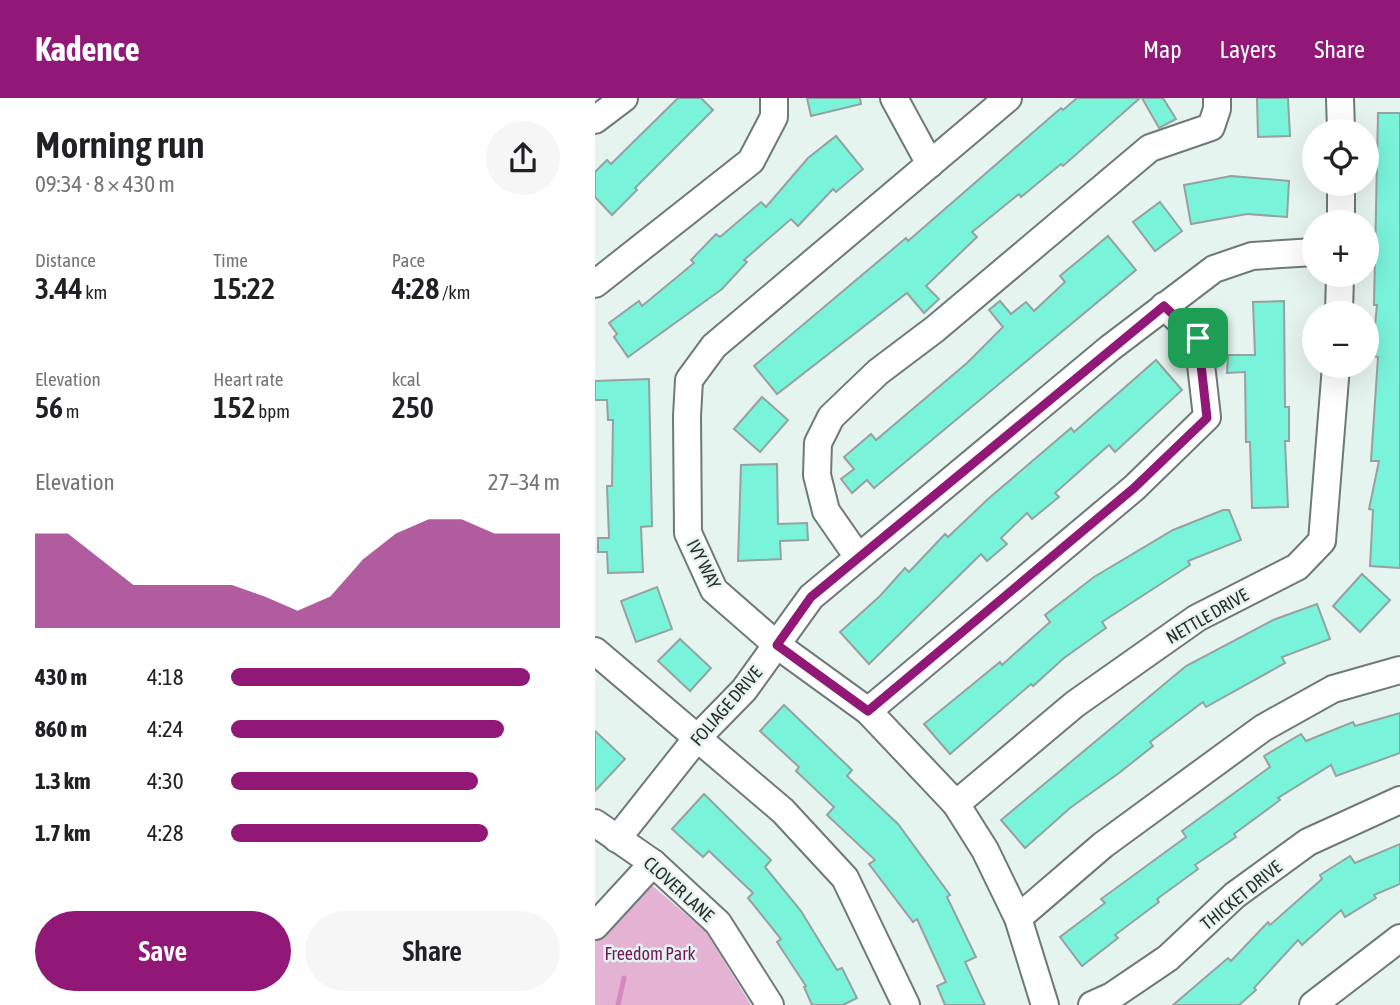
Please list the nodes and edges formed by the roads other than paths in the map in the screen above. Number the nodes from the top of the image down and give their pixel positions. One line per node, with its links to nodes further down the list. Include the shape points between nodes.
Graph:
1 (624, 98): 8 (street)
2 (774, 98): 11 (street, via 774,117 751,161)
3 (894, 98): 9 (street)
4 (1008, 98): 9 (street, IVY WAY)
5 (1217, 98): 14 (street, via 1210,127 1150,148 878,372 831,417 818,443 817,475 826,511)
6 (1341, 98): 7 (street)
7 (1341, 119)
8 (595, 120)
9 (930, 164): 15 (street, IVY WAY, via 715,346 689,380 688,533 714,590)
10 (1302, 253): 12 (street, FOLIAGE DRIVE, via 1252,256 1214,269)
11 (595, 284)
12 (1164, 306): 14 (street, FOLIAGE DRIVE); 18 (street, via 1198,338 1207,418 1134,488)
13 (1335, 378): 21 (street, NETTLE DRIVE, via 1322,541 1297,567 1197,618 1075,704)
14 (858, 557): 15 (street, FOLIAGE DRIVE, via 811,597)
15 (777, 645): 18 (street, IVY WAY); 19 (street, FOLIAGE DRIVE, via 744,691)
16 (595, 651): 19 (street)
17 (1400, 670): 25 (street, via 1333,689 1263,729 1103,845)
18 (868, 711): 21 (street, IVY WAY)
19 (697, 738): 23 (street, FOLIAGE DRIVE); 29 (street, via 783,811 845,878)
20 (1400, 800): 31 (street, THICKET DRIVE, via 1308,842 1235,895 1168,958)
21 (956, 804): 25 (street, IVY WAY)
22 (595, 823): 23 (street, CLOVER LANE)
23 (617, 839): 24 (street, CLOVER LANE)
24 (653, 863): 26 (street); 28 (street, CLOVER LANE, via 718,923)
25 (1018, 918): 30 (street, IVY WAY)
26 (595, 926)
27 (1400, 938): 32 (street)
28 (770, 1005)
29 (906, 1005)
30 (1045, 1005)
31 (1092, 1005)
32 (1313, 1005)

